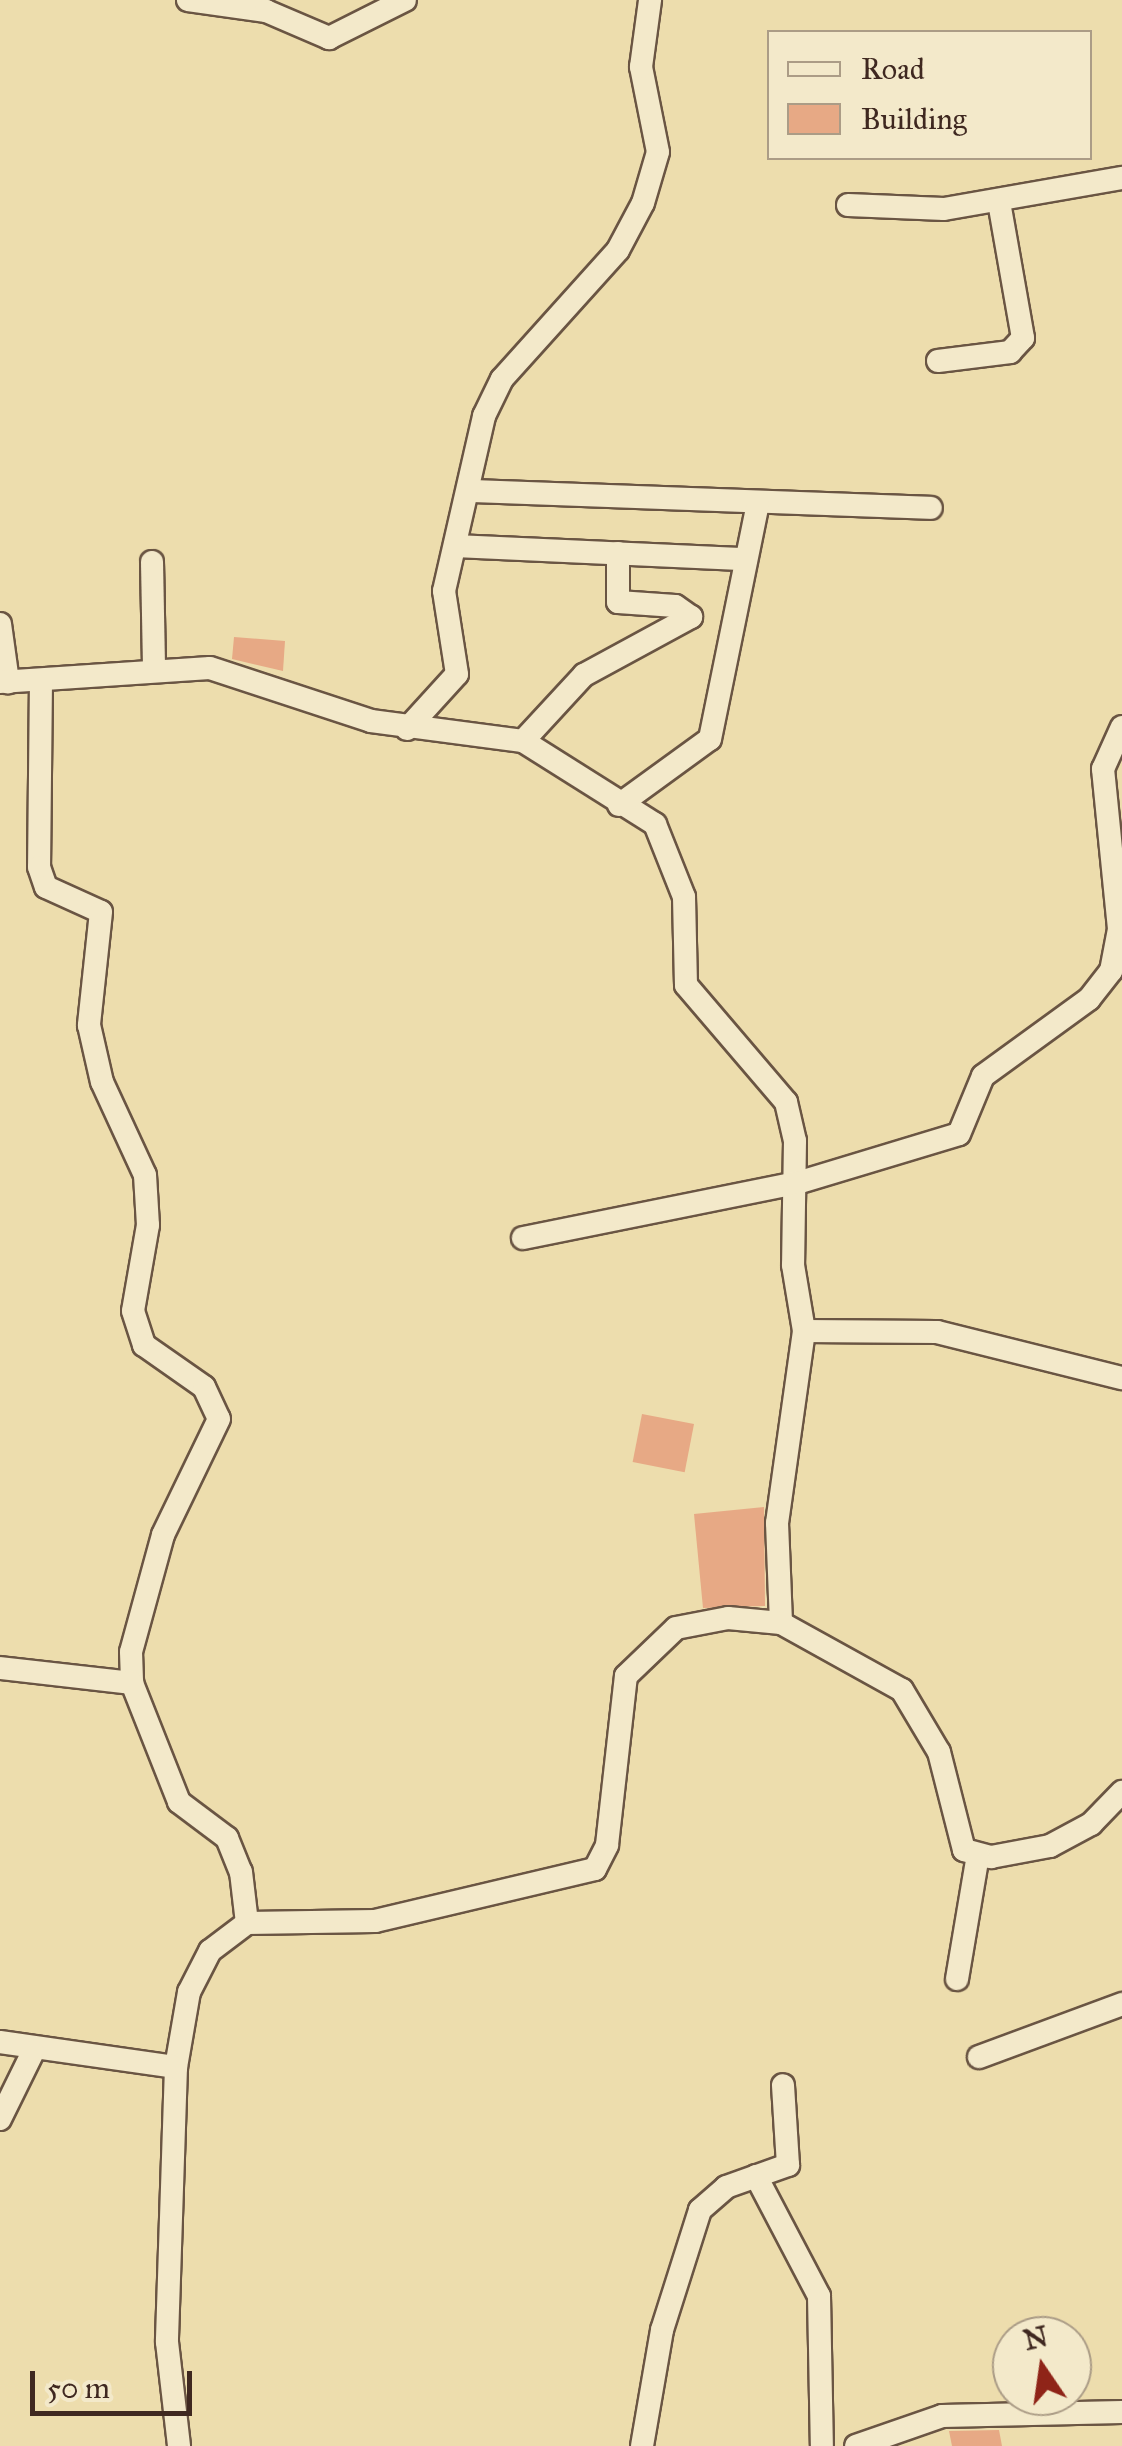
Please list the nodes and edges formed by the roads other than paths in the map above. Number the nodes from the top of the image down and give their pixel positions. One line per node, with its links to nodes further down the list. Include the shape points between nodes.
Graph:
1 (188, 0): 2 (street, via 266,11 330,38)
2 (406, 0)
3 (650, 0): 8 (street, via 641,67 658,152 643,202 618,250 502,379)
4 (1122, 178): 5 (street)
5 (999, 202): 6 (street, via 919,212); 7 (street, via 1022,338 1010,352)
6 (848, 205)
7 (938, 361)
8 (470, 491): 9 (street); 11 (street)
9 (758, 504): 10 (street); 13 (street)
10 (931, 508)
11 (455, 546): 12 (street); 20 (street, via 443,609 456,674)
12 (618, 552): 13 (street); 21 (street, via 618,602 675,606 691,617 584,675)
13 (746, 559): 22 (street, via 710,739)
14 (152, 562): 16 (street)
15 (0, 624): 18 (street)
16 (154, 667): 17 (street); 20 (street, via 210,668)
17 (42, 680): 18 (street); 29 (street, via 39,867 46,887 98,906 89,1025 111,1105 145,1175 148,1225 133,1311 144,1345 204,1387 219,1419 163,1534 130,1652)
18 (4, 682)
19 (1122, 727): 23 (street, via 1104,769 1119,929 1111,971 1088,998 983,1076 959,1134)
20 (407, 729): 21 (street)
21 (523, 742): 22 (street)
22 (619, 805): 23 (street, via 663,834 684,898 686,985 786,1102)
23 (797, 1183): 24 (street); 25 (street, via 792,1265)
24 (523, 1238)
25 (804, 1331): 26 (street, via 937,1332); 27 (street, via 777,1523)
26 (1122, 1378)
27 (781, 1623): 31 (street, via 902,1690 939,1752 952,1828); 32 (street, via 728,1618 676,1628 638,1660 623,1690 607,1845 595,1869 375,1921)
28 (0, 1668): 29 (street)
29 (132, 1683): 32 (street, via 179,1802 233,1846)
30 (1122, 1792): 31 (street, via 1091,1824 1050,1846)
31 (978, 1855): 33 (street)
32 (247, 1924): 38 (street, via 210,1951 196,1978)
33 (957, 1979)
34 (1122, 2004): 37 (street)
35 (0, 2042): 36 (street)
36 (33, 2052): 38 (street); 40 (street)
37 (979, 2057)
38 (176, 2066): 43 (street, via 167,2342)
39 (783, 2085): 41 (street, via 791,2155 780,2171)
40 (0, 2118)
41 (756, 2176): 44 (street, via 700,2210 662,2330); 45 (street, via 819,2296)
42 (1122, 2412): 46 (street, via 942,2416)
43 (179, 2446)
44 (642, 2446)
45 (822, 2446)
46 (856, 2446)

